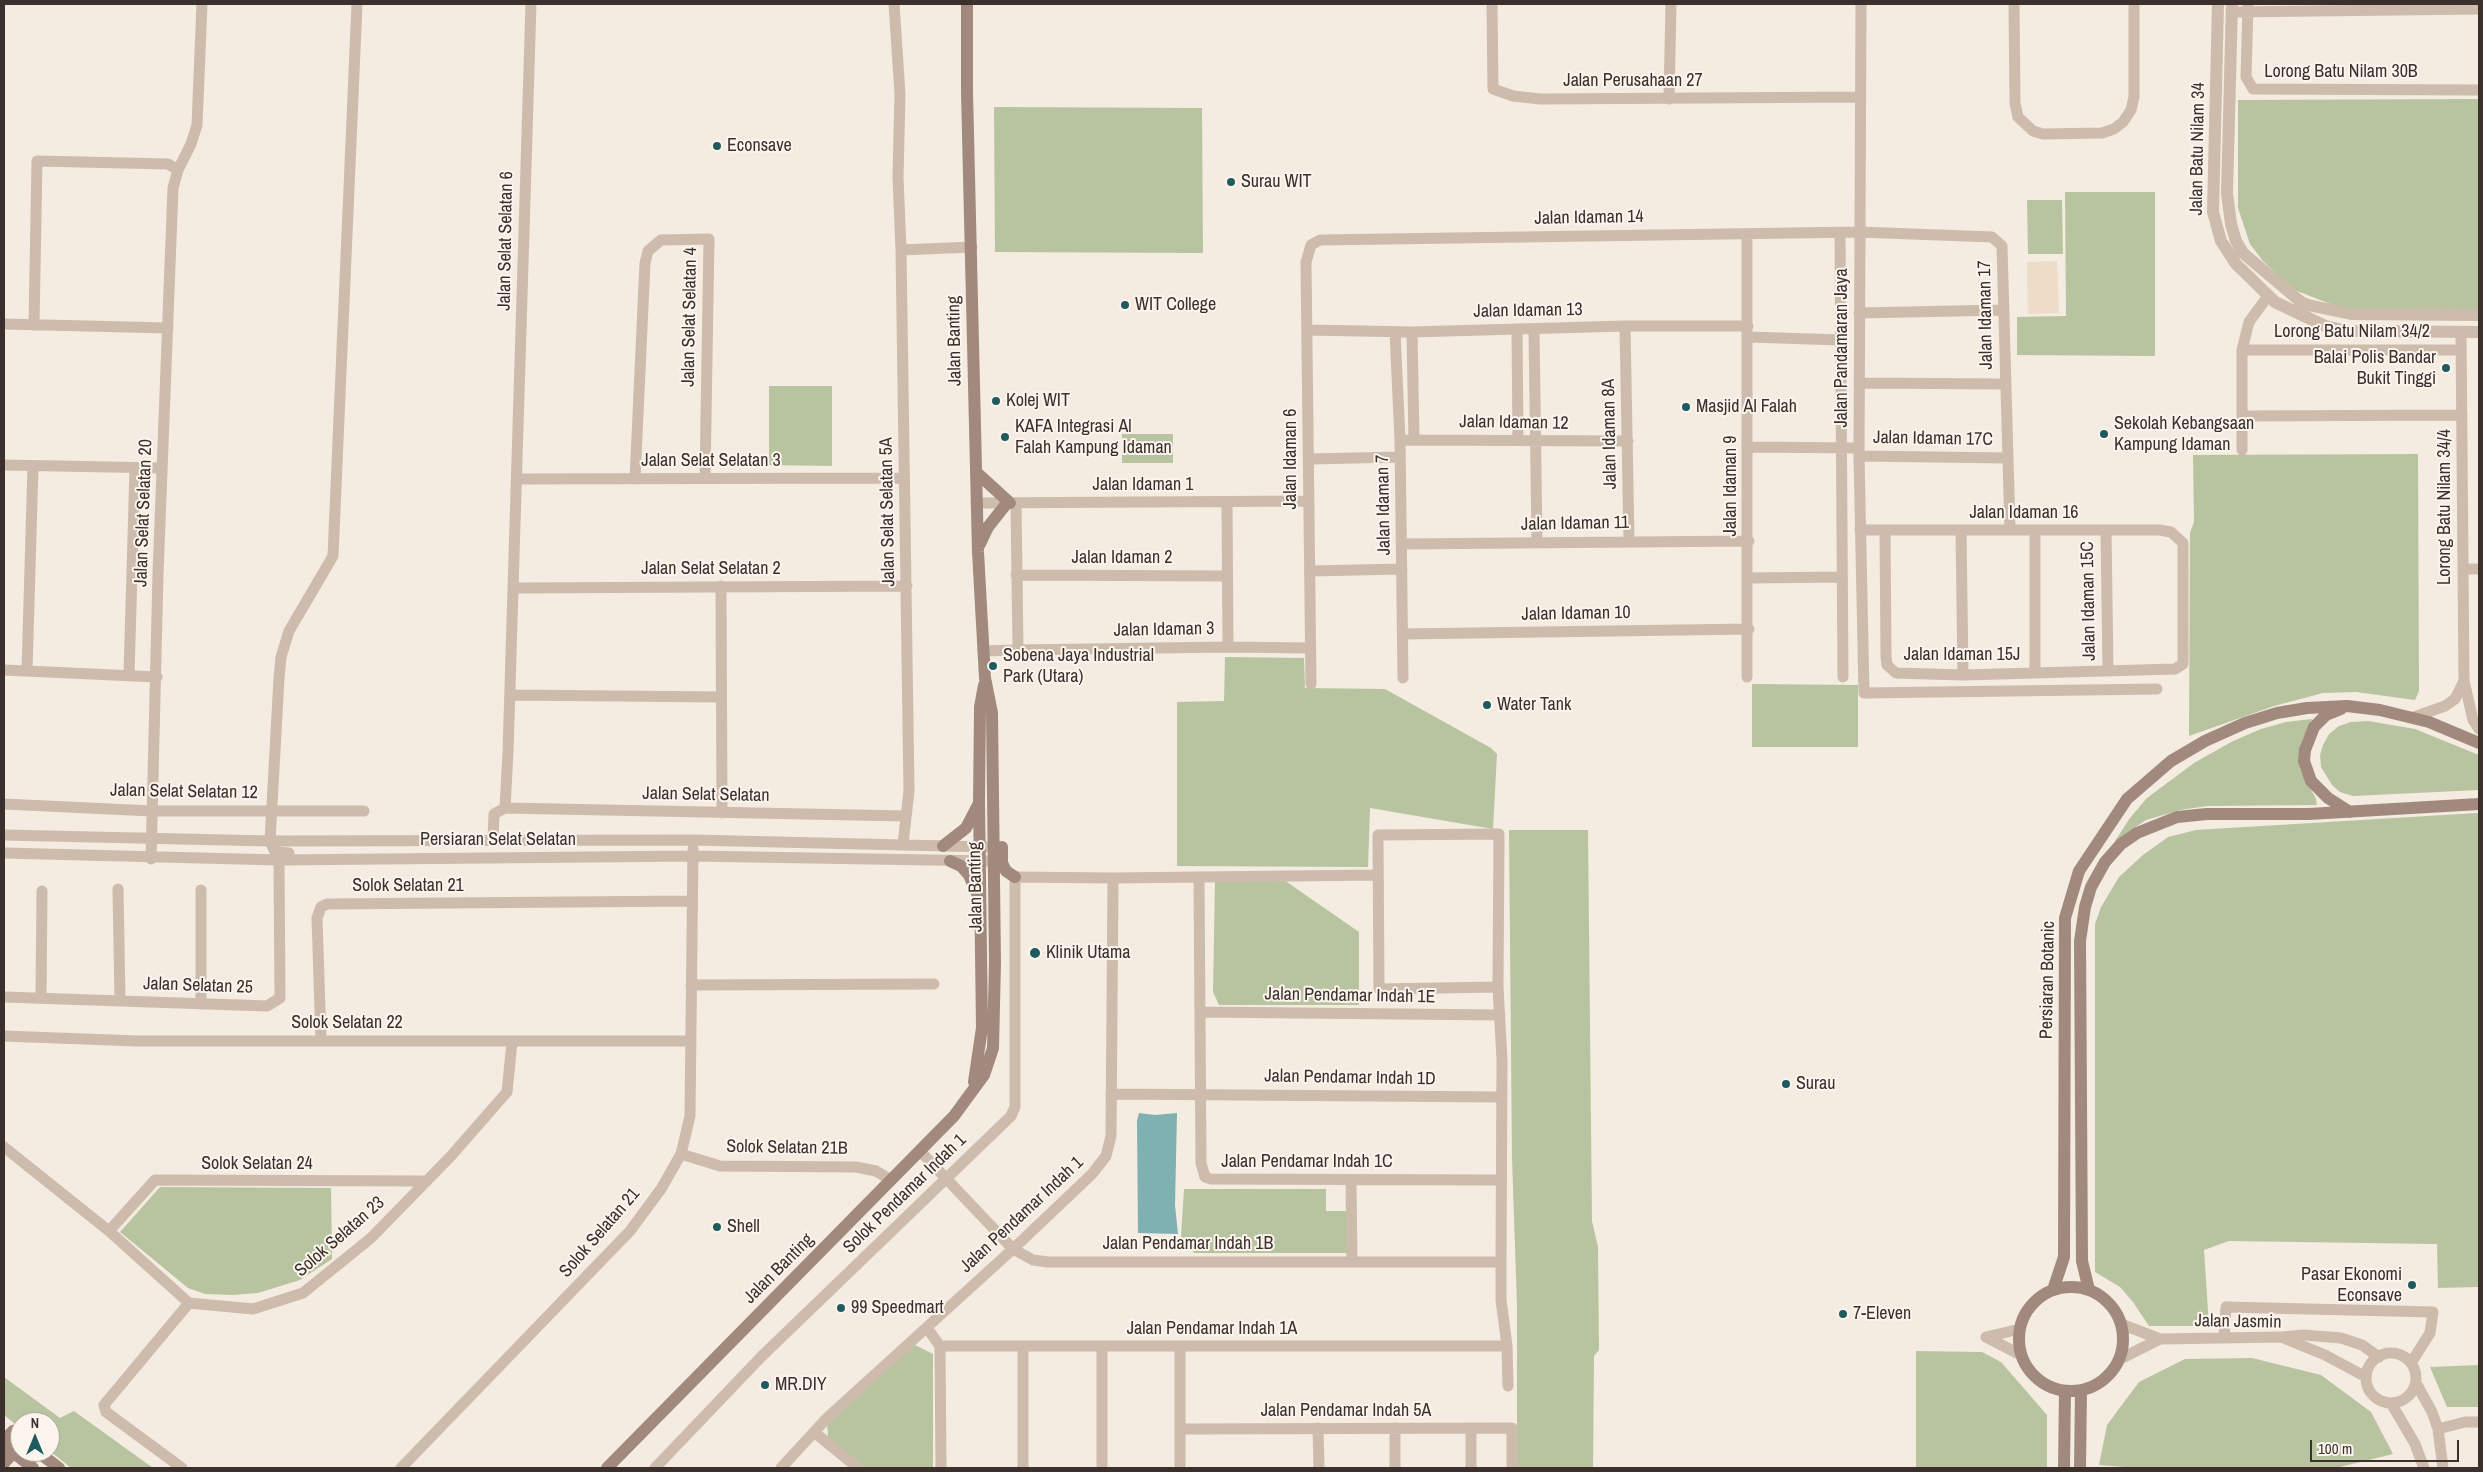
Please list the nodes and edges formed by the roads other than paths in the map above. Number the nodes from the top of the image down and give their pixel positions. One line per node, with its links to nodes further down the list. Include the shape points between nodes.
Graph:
1 (202, 4): 19 (street, Jalan Selat Selatan 20, via 196,124 191,144)
2 (357, 4): 131 (street, via 333,556 289,631 281,657)
3 (531, 4): 70 (street, Jalan Selat Selatan 6)
4 (894, 4): 25 (street, Jalan Selat Selatan 5A, via 900,94)
5 (967, 4): 24 (main road, Jalan Banting)
6 (1492, 4): 18 (street, Jalan Perusahaan 27, via 1493,89 1513,96 1540,99)
7 (1670, 4): 18 (street)
8 (1861, 4): 17 (street, Jalan Pandamaran Jaya)
9 (2014, 4): 10 (street, via 2016,110 2024,125 2043,134 2102,133 2123,122 2134,97)
10 (2134, 4)
11 (2218, 4): 15 (street, Jalan Batu Nilam 34)
12 (2230, 6): 13 (street); 15 (street, via 2223,13); 26 (street, Jalan Batu Nilam 34, via 2228,212 2236,241)
13 (2248, 7): 14 (street); 16 (street, Lorong Batu Nilam 30B, via 2246,76 2253,89)
14 (2479, 9)
15 (2217, 61): 27 (street, Jalan Batu Nilam 34, via 2213,193 2216,231 2236,264)
16 (2479, 90)
17 (1860, 97): 18 (street, Jalan Perusahaan 27); 20 (street, Jalan Pandamaran Jaya)
18 (1669, 99)
19 (178, 170): 33 (street, via 168,164 37,161); 35 (street, Jalan Selat Selatan 20, via 173,188)
20 (1859, 232): 21 (street, Jalan Idaman 14); 29 (street, Jalan Idaman 17, via 1992,237 2002,246); 30 (street, Jalan Pandamaran Jaya)
21 (1840, 233): 22 (street, Jalan Idaman 14); 44 (street, Jalan Pandamaran Jaya)
22 (1747, 234): 23 (street, Jalan Idaman 14); 41 (street, Jalan Idaman 9)
23 (1320, 240): 38 (street, Jalan Idaman 6, via 1307,252)
24 (972, 247): 25 (street); 67 (main road, Jalan Banting)
25 (900, 250): 69 (street, Jalan Selat Selatan 5A)
26 (2259, 268): 27 (street); 28 (street, Jalan Batu Nilam 34)
27 (2268, 296): 28 (street); 43 (street, Jalan Batu Nilam 34, via 2292,311 2336,329); 45 (street, via 2249,322)
28 (2301, 302): 31 (street, Jalan Batu Nilam 34, via 2351,314)
29 (2003, 310): 30 (street); 48 (street, Jalan Idaman 17)
30 (1859, 313): 47 (street, Jalan Pandamaran Jaya)
31 (2479, 315)
32 (4, 324): 33 (street)
33 (34, 325): 35 (street)
34 (1625, 326): 37 (street, Jalan Idaman 13); 41 (street, Jalan Idaman 13); 55 (street, Jalan Idaman 8A)
35 (168, 328): 65 (street, Jalan Selat Selatan 20)
36 (1517, 329): 37 (street, Jalan Idaman 13); 40 (street, Jalan Idaman 13); 53 (street)
37 (1534, 329): 54 (street)
38 (1308, 330): 39 (street, Jalan Idaman 13); 61 (street, Jalan Idaman 6)
39 (1396, 332): 40 (street, Jalan Idaman 13); 52 (street, Jalan Idaman 7)
40 (1412, 332): 51 (street, Jalan Idaman 7)
41 (1748, 332): 44 (street, Jalan Idaman 13); 56 (street, Jalan Idaman 9)
42 (2479, 332): 43 (street, Jalan Batu Nilam 34)
43 (2461, 333): 46 (street, Lorong Batu Nilam 34/4)
44 (1841, 340): 57 (street, Jalan Pandamaran Jaya)
45 (2242, 350): 46 (street, Lorong Batu Nilam 34/2); 50 (street)
46 (2461, 350): 49 (street, Lorong Batu Nilam 34/4)
47 (1860, 383): 48 (street); 59 (street, Jalan Pandamaran Jaya)
48 (2005, 384): 62 (street, Jalan Idaman 17)
49 (2462, 415): 50 (street); 87 (street, Lorong Batu Nilam 34/4)
50 (2242, 416): 58 (street)
51 (1414, 439): 52 (street, Jalan Idaman 12); 53 (street, Jalan Idaman 12)
52 (1400, 440): 60 (street, Jalan Idaman 7)
53 (1518, 440): 54 (street, Jalan Idaman 12)
54 (1535, 441): 55 (street, Jalan Idaman 12); 84 (street)
55 (1628, 441): 82 (street, Jalan Idaman 8A)
56 (1748, 448): 57 (street, Jalan Idaman 17C); 83 (street, Jalan Idaman 9)
57 (1840, 448): 59 (street, Jalan Idaman 17C); 93 (street, Jalan Pandamaran Jaya)
58 (2242, 450)
59 (1859, 452): 62 (street, Jalan Idaman 17C); 76 (street, Jalan Pandamaran Jaya)
60 (1400, 457): 61 (street); 85 (street, Jalan Idaman 7)
61 (1309, 458): 72 (street, Jalan Idaman 6)
62 (2007, 458): 79 (street, Jalan Idaman 17)
63 (4, 465): 64 (street)
64 (33, 466): 66 (street); 107 (street)
65 (162, 468): 66 (street); 111 (street, Jalan Selat Selatan 20)
66 (135, 469): 109 (street)
67 (976, 472): 73 (main road, Jalan Banting); 74 (main road)
68 (705, 478): 69 (street, Jalan Selat Selatan 3); 71 (street, Jalan Selat Selatan 3); 71 (street, Jalan Selat Selatan 4, via 709,239 661,240 648,251)
69 (904, 478): 96 (street, Jalan Selat Selatan 5A)
70 (518, 479): 71 (street, Jalan Selat Selatan 3); 97 (street, Jalan Selat Selatan 6)
71 (635, 479)
72 (1309, 501): 75 (street, Jalan Idaman 1); 90 (street, Jalan Idaman 6)
73 (976, 503): 74 (street, Jalan Idaman 1); 86 (main road, Jalan Banting)
74 (1011, 503): 75 (street, Jalan Idaman 1); 86 (main road, via 988,527); 91 (street)
75 (1226, 503): 92 (street)
76 (1860, 530): 77 (street, Jalan Idaman 16); 118 (street, Jalan Pandamaran Jaya, via 1864,693)
77 (1886, 530): 78 (street, Jalan Idaman 16); 110 (street, Jalan Idaman 15J, via 1888,665 1902,675)
78 (1960, 530): 79 (street, Jalan Idaman 16); 110 (street)
79 (2010, 530): 80 (street, Jalan Idaman 16)
80 (2035, 530): 81 (street, Jalan Idaman 16); 108 (street)
81 (2106, 530): 104 (street, Jalan Idaman 16, via 2166,530 2183,544 2184,664); 106 (street, Jalan Idaman 15C)
82 (1629, 541): 83 (street, Jalan Idaman 11); 84 (street, Jalan Idaman 11)
83 (1749, 541): 94 (street, Jalan Idaman 9)
84 (1536, 542): 85 (street, Jalan Idaman 11)
85 (1402, 544): 88 (street, Jalan Idaman 7)
86 (978, 552): 103 (main road, Jalan Banting)
87 (2463, 568): 89 (street); 116 (street, Lorong Batu Nilam 34/4)
88 (1402, 569): 90 (street); 99 (street, Jalan Idaman 7)
89 (2479, 569)
90 (1310, 572): 101 (street, Jalan Idaman 6)
91 (1016, 576): 92 (street, Jalan Idaman 2); 102 (street)
92 (1227, 576): 100 (street)
93 (1841, 577): 94 (street); 113 (street, Jalan Pandamaran Jaya)
94 (1749, 578): 98 (street, Jalan Idaman 9)
95 (721, 586): 96 (street, Jalan Selat Selatan 2); 97 (street, Jalan Selat Selatan 2); 120 (street)
96 (907, 586): 135 (street, Jalan Selat Selatan 5A, via 910,791)
97 (515, 588): 119 (street, Jalan Selat Selatan 6)
98 (1749, 628): 99 (street, Jalan Idaman 10); 112 (street, Jalan Idaman 9)
99 (1403, 634): 115 (street, Jalan Idaman 7)
100 (1228, 647): 101 (street, Jalan Idaman 3); 102 (street, Jalan Idaman 3)
101 (1310, 648): 117 (street, Jalan Idaman 6)
102 (1018, 650): 103 (street, Jalan Idaman 3)
103 (983, 651): 114 (main road, Jalan Banting)
104 (2175, 669): 106 (street, Jalan Idaman 15J)
105 (4, 670): 107 (street)
106 (2108, 670): 108 (street, Jalan Idaman 15J)
107 (27, 671): 109 (street)
108 (2036, 673): 110 (street, Jalan Idaman 15J)
109 (129, 675): 111 (street)
110 (1963, 675)
111 (157, 677): 130 (street, Jalan Selat Selatan 20)
112 (1747, 677)
113 (1843, 677)
114 (985, 678): 125 (main road, Jalan Banting, via 991,706); 126 (main road, Jalan Banting, via 980,706)
115 (1403, 678)
116 (2464, 681): 122 (street, via 2454,699 2445,706); 123 (street, Lorong Batu Nilam 34/4, via 2473,720)
117 (1311, 684)
118 (2157, 689)
119 (510, 695): 120 (street); 129 (street, Jalan Selat Selatan 6)
120 (722, 697): 133 (street)
121 (2347, 706): 122 (main road, Persiaran Botanic); 134 (main road, via 2326,715 2314,727 2304,761 2311,781 2328,798); 189 (main road, Persiaran Botanic, via 2277,713 2205,741 2171,761 2128,798 2079,871 2065,918 2064,1257)
122 (2414, 717): 124 (main road, Persiaran Botanic)
123 (2479, 728)
124 (2479, 744)
125 (993, 800): 143 (main road, Jalan Banting); 153 (main road, via 1001,828 1002,864)
126 (979, 802): 142 (main road, via 966,828); 143 (main road, Jalan Banting)
127 (4, 804): 130 (street, Jalan Selat Selatan 12)
128 (2479, 804): 134 (main road, Persiaran Botanic)
129 (505, 808): 133 (street, Jalan Selat Selatan); 137 (street, via 494,814)
130 (152, 811): 131 (street, Jalan Selat Selatan 12); 138 (street, Jalan Selat Selatan 20)
131 (272, 811): 132 (street, Jalan Selat Selatan 12); 140 (street)
132 (364, 811)
133 (722, 812): 135 (street, Jalan Selat Selatan)
134 (2350, 812): 190 (main road, Persiaran Botanic, via 2207,814 2168,820 2137,833 2121,844 2105,862 2091,887 2084,907 2080,941 2082,1262)
135 (906, 816): 141 (street, Jalan Selat Selatan 5A)
136 (4, 835): 138 (street, Persiaran Selat Selatan)
137 (493, 839): 139 (street, Persiaran Selat Selatan); 140 (street, Persiaran Selat Selatan)
138 (152, 840): 140 (street, Persiaran Selat Selatan); 146 (street, Jalan Selat Selatan 20)
139 (693, 840): 141 (street, Persiaran Selat Selatan); 145 (street, Solok Selatan 21)
140 (270, 841): 148 (street, via 278,853 307,854)
141 (903, 844): 142 (street, Persiaran Selat Selatan)
142 (943, 846): 143 (street, Persiaran Selat Selatan)
143 (987, 847): 150 (main road, Jalan Banting)
144 (4, 853): 146 (street, Persiaran Selat Selatan)
145 (693, 856): 148 (street, Persiaran Selat Selatan); 149 (street, Persiaran Selat Selatan); 158 (street, Solok Selatan 21)
146 (151, 858): 147 (street, Persiaran Selat Selatan)
147 (279, 860): 148 (street, Persiaran Selat Selatan); 166 (street, Jalan Selatan 25, via 280,998 267,1006)
148 (321, 860)
149 (950, 860): 150 (street, Persiaran Selat Selatan); 159 (main road, via 969,875)
150 (987, 861): 159 (main road, Jalan Banting); 173 (main road, Jalan Banting, via 995,1027 987,1067)
151 (1378, 875): 152 (street); 162 (street, via 1379,989); 162 (street, via 1378,835 1499,834)
152 (1198, 876): 154 (street); 167 (street, Jalan Pendamar Indah 1C)
153 (1015, 877): 154 (street); 180 (street, Solok Pendamar Indah 1, via 1015,1107 1011,1116)
154 (1112, 878): 174 (street, Jalan Pendamar Indah 1)
155 (118, 889): 165 (street)
156 (201, 890): 166 (street)
157 (42, 891): 164 (street)
158 (691, 901): 161 (street, Solok Selatan 21); 170 (street, Solok Selatan 21, via 327,904 321,907 317,918)
159 (981, 908): 173 (main road, Jalan Banting, via 982,1034)
160 (934, 984): 161 (street)
161 (691, 985): 171 (street, Solok Selatan 21)
162 (1498, 987): 168 (street)
163 (4, 997): 164 (street, Jalan Selatan 25)
164 (41, 998): 165 (street, Jalan Selatan 25)
165 (120, 1001): 166 (street, Jalan Selatan 25)
166 (201, 1004)
167 (1200, 1012): 168 (street, Jalan Pendamar Indah 1E); 175 (street, Jalan Pendamar Indah 1C)
168 (1500, 1015): 176 (street)
169 (4, 1036): 170 (street, Solok Selatan 22, via 137,1041)
170 (321, 1040): 172 (street, Solok Selatan 22)
171 (690, 1041): 172 (street, Solok Selatan 22); 179 (street, Solok Selatan 21, via 690,1116)
172 (512, 1042): 184 (street, Solok Selatan 23, via 508,1092)
173 (972, 1090): 178 (main road, Jalan Banting, via 954,1116)
174 (1111, 1094): 175 (street, Jalan Pendamar Indah 1D); 186 (street, Jalan Pendamar Indah 1, via 1111,1136 1106,1156 1092,1174)
175 (1200, 1094): 176 (street, Jalan Pendamar Indah 1D); 182 (street, Jalan Pendamar Indah 1C, via 1201,1163 1205,1177)
176 (1500, 1097): 183 (street)
177 (4, 1147): 185 (street)
178 (921, 1152): 180 (street, Jalan Pendamar Indah 1B); 181 (main road, Jalan Banting)
179 (681, 1154): 181 (street, Solok Selatan 21B, via 720,1166 856,1167 876,1171); 223 (street, Solok Selatan 21, via 662,1189 630,1232)
180 (946, 1179): 186 (street, Jalan Pendamar Indah 1B); 225 (street, Solok Pendamar Indah 1, via 762,1357)
181 (891, 1180): 224 (main road, Jalan Banting)
182 (1350, 1180): 183 (street, Jalan Pendamar Indah 1C); 187 (street)
183 (1500, 1180): 188 (street)
184 (427, 1181): 185 (street, Solok Selatan 24, via 155,1180); 191 (street, Solok Selatan 23, via 371,1238 303,1293 253,1309)
185 (109, 1232): 191 (street)
186 (1013, 1249): 187 (street, Jalan Pendamar Indah 1B, via 1033,1260 1048,1262); 193 (street, Jalan Pendamar Indah 1)
187 (1352, 1262): 188 (street, Jalan Pendamar Indah 1B)
188 (1500, 1262): 202 (street)
189 (2053, 1290): 190 (main road, via 2065,1287); 194 (main road, via 2031,1305)
190 (2089, 1290): 192 (main road, via 2109,1304)
191 (189, 1303): 222 (street, via 104,1405 106,1412)
192 (2122, 1324): 197 (street, Jalan Jasmin); 205 (main road, via 2124,1336)
193 (927, 1328): 198 (street); 219 (street, Jalan Pendamar Indah 1)
194 (2020, 1329): 203 (main road); 203 (street, via 1986,1337)
195 (2281, 1337): 196 (street, Jalan Jasmin); 204 (street, via 2304,1334 2341,1338 2362,1345); 207 (street, Jalan Jasmin)
196 (2224, 1338): 197 (street, Jalan Jasmin); 206 (street, via 2226,1307 2433,1312 2430,1333)
197 (2160, 1339): 205 (street, Jalan Jasmin)
198 (940, 1346): 199 (street, Jalan Pendamar Indah 1A); 228 (street)
199 (1023, 1346): 200 (street, Jalan Pendamar Indah 1A); 229 (street)
200 (1102, 1346): 201 (street, Jalan Pendamar Indah 1A); 230 (street)
201 (1180, 1346): 202 (street, Jalan Pendamar Indah 1A); 217 (street)
202 (1507, 1346): 209 (street)
203 (2021, 1355): 210 (main road, via 2037,1379)
204 (2379, 1357): 206 (street, via 2396,1354); 207 (street, via 2372,1362)
205 (2120, 1359): 211 (main road, via 2115,1369 2100,1383)
206 (2411, 1363): 208 (street, via 2416,1372)
207 (2366, 1377): 212 (street, via 2373,1395 2378,1400)
208 (2416, 1383): 212 (street, via 2407,1398); 218 (street)
209 (1508, 1386)
210 (2065, 1391): 211 (main road); 236 (main road)
211 (2080, 1391): 237 (main road)
212 (2391, 1403): 238 (street)
213 (2479, 1422): 218 (street)
214 (1318, 1428): 215 (street, Jalan Pendamar Indah 5A); 217 (street, Jalan Pendamar Indah 5A); 232 (street)
215 (1395, 1428): 216 (street, Jalan Pendamar Indah 5A); 233 (street)
216 (1471, 1428): 234 (street); 235 (street, Jalan Pendamar Indah 5A, via 1512,1428)
217 (1180, 1429): 231 (street)
218 (2438, 1429): 239 (street)
219 (814, 1432): 226 (street, Jalan Pendamar Indah 1); 227 (street)
220 (10, 1452): 221 (main road)
221 (4, 1463)
222 (182, 1468)
223 (401, 1468)
224 (607, 1468)
225 (655, 1468)
226 (781, 1468)
227 (858, 1468)
228 (941, 1468)
229 (1023, 1468)
230 (1102, 1468)
231 (1180, 1468)
232 (1319, 1468)
233 (1395, 1468)
234 (1471, 1468)
235 (1512, 1468)
236 (2064, 1468)
237 (2080, 1468)
238 (2424, 1468)
239 (2442, 1468)

